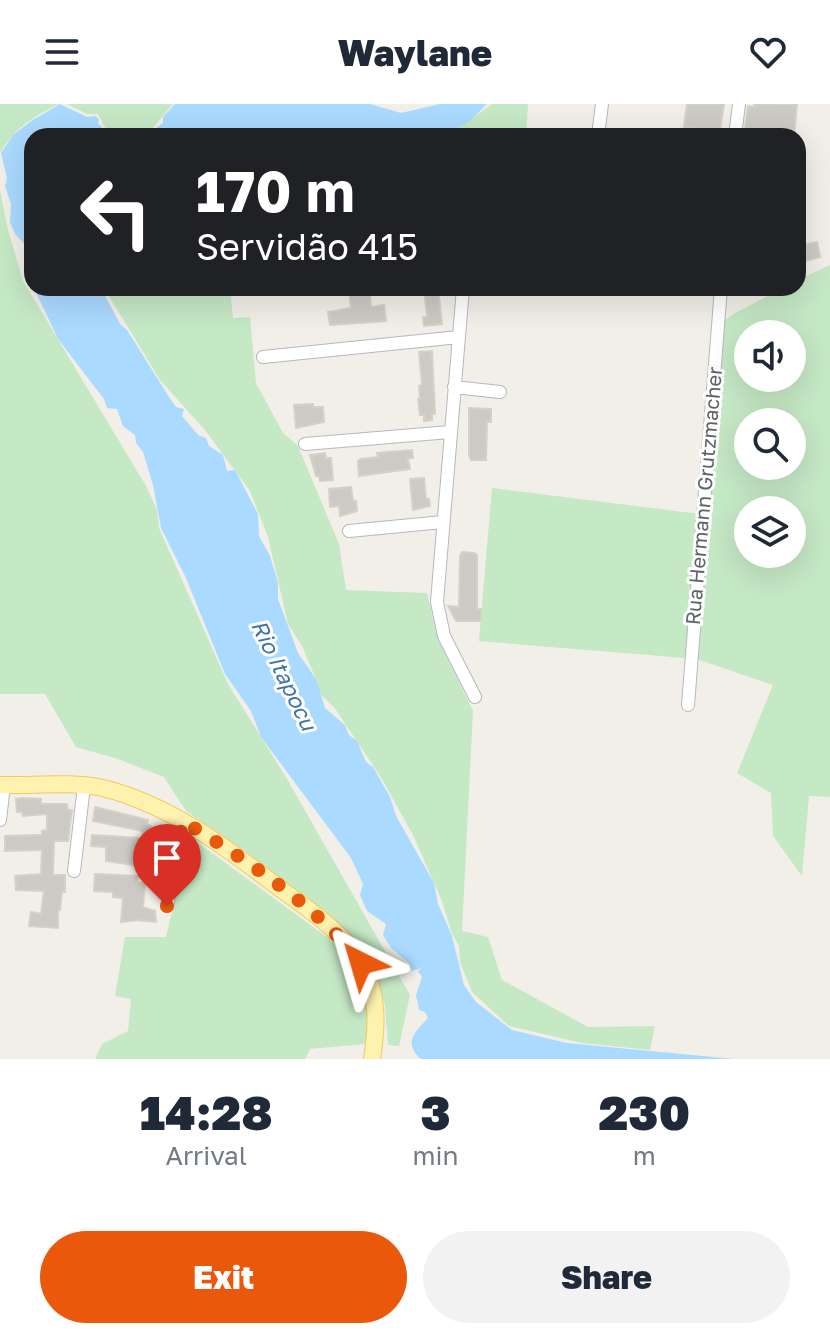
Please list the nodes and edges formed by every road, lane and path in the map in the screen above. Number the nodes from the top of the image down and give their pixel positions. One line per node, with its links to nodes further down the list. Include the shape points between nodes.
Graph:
1 (602, 104): 3 (street)
2 (739, 104): 4 (street)
3 (599, 128)
4 (736, 128)
5 (462, 296): 7 (street)
6 (720, 296): 16 (street, Rua Hermann Grutzmacher)
7 (459, 337): 8 (street); 9 (street)
8 (263, 357)
9 (454, 387): 10 (street); 11 (street)
10 (500, 392)
11 (450, 432): 12 (street); 13 (street)
12 (305, 444)
13 (443, 522): 14 (street); 15 (street, via 438,616)
14 (349, 531)
15 (475, 697)
16 (688, 705)
17 (2, 785): 18 (main road); 19 (street)
18 (86, 786): 20 (main road); 21 (street)
19 (0, 820)
20 (183, 821): 22 (street); 23 (main road, via 224,846 343,939 361,963 375,999)
21 (76, 868)
22 (167, 906)
23 (372, 1059)

